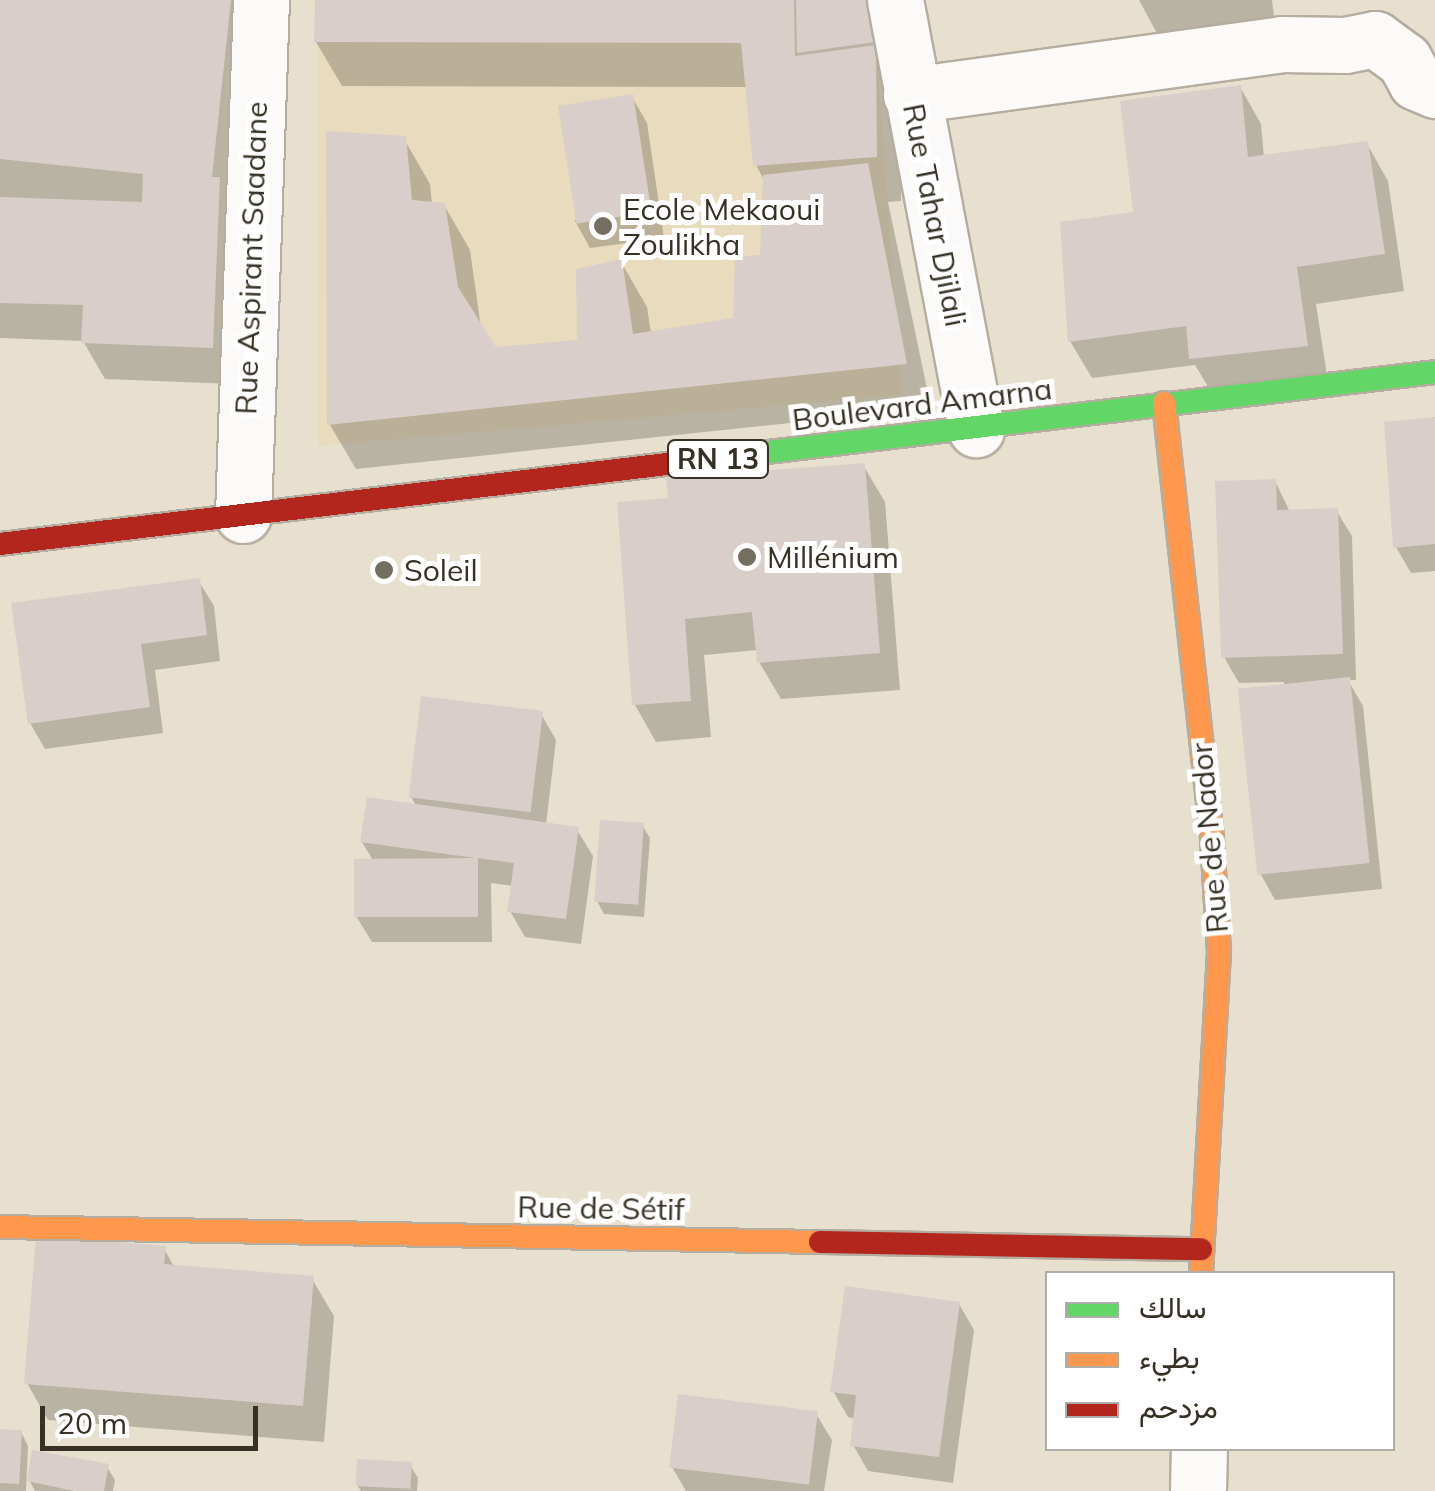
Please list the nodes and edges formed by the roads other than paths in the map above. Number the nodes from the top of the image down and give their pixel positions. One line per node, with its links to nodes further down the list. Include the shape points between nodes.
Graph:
1 (261, 0): 9 (street, Rue Aspirant Saadane)
2 (895, 0): 5 (street, Rue Tahar Djilali)
3 (1291, 22): 4 (street, via 1346,45 1375,40 1404,60 1416,82); 5 (street)
4 (1435, 90)
5 (911, 95): 8 (street, Rue Tahar Djilali)
6 (1435, 372): 7 (street, Boulevard Amarna / RN 13)
7 (1164, 403): 8 (street, Boulevard Amarna / RN 13); 12 (street, Rue de Nador, via 1219,952)
8 (976, 429): 9 (street, Boulevard Amarna / RN 13)
9 (243, 516): 10 (street, Boulevard Amarna / RN 13)
10 (0, 544)
11 (0, 1227): 12 (street, Rue de Sétif)
12 (1201, 1249): 13 (street, Rue de Nador)
13 (1200, 1271)
14 (1198, 1451): 15 (street)
15 (1198, 1491)

